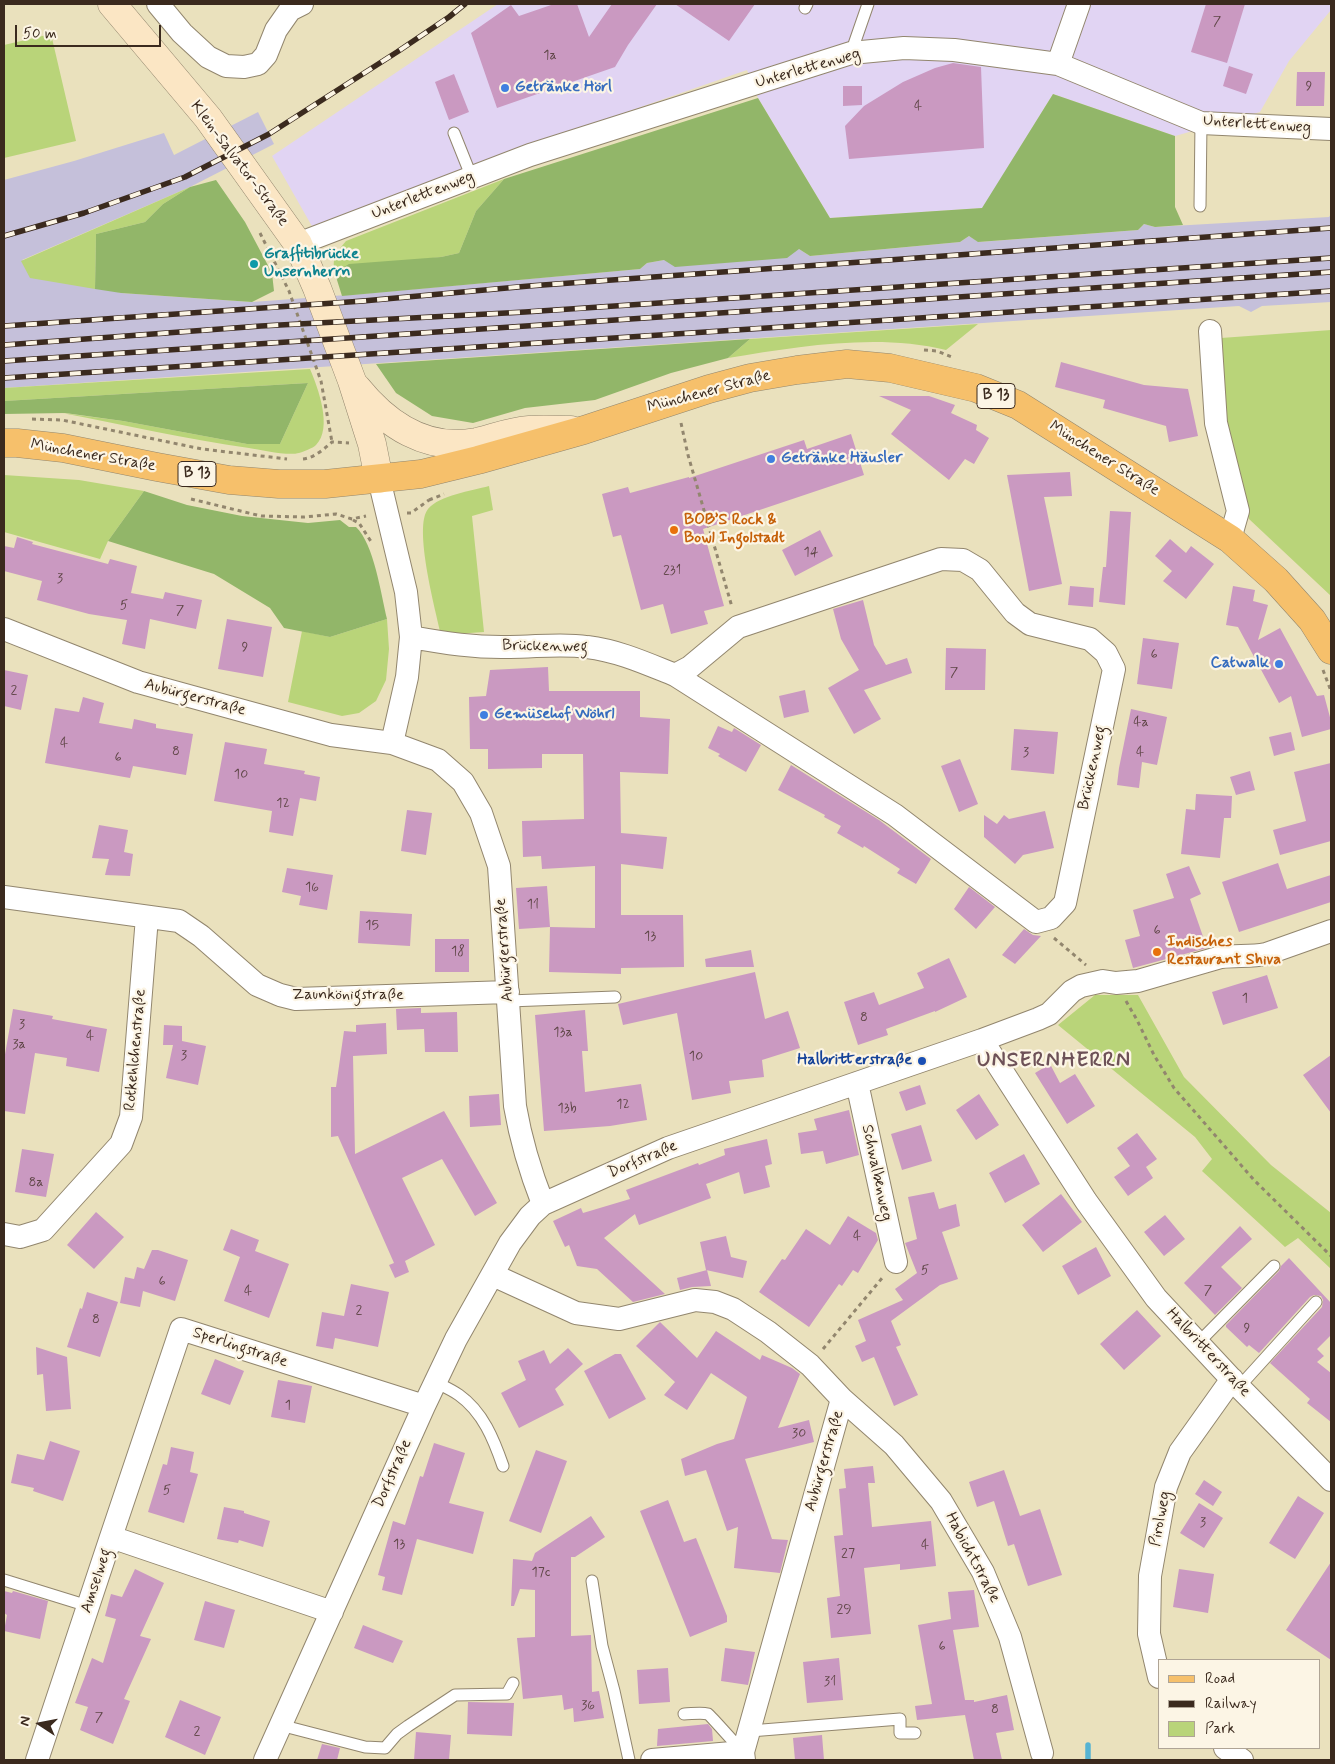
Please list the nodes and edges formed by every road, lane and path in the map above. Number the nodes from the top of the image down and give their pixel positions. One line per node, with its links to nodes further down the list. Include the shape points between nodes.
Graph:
1 (112, 4): 13 (main road, Klein-Salvator-Straße, via 208,118)
2 (158, 4): 3 (street, via 208,57 226,66 244,67 258,64 290,10)
3 (302, 4)
4 (868, 4): 6 (lane)
5 (1079, 4): 7 (street)
6 (851, 53): 7 (street, Unterlettenweg, via 904,48 954,50); 11 (street, Unterlettenweg, via 530,156)
7 (1058, 64): 8 (street, Unterlettenweg)
8 (1201, 123): 9 (street, Unterlettenweg); 12 (lane)
9 (1331, 129)
10 (454, 133): 11 (lane)
11 (472, 178): 13 (street, Unterlettenweg)
12 (1200, 206)
13 (298, 244): 18 (main road, Klein-Salvator-Straße)
14 (271, 255): 23 (path, via 289,292 321,381 332,442 312,456)
15 (1210, 331): 29 (street, via 1216,423 1238,512)
16 (917, 350): 17 (path, via 936,351)
17 (954, 358)
18 (352, 381): 21 (main road, via 388,420 431,442 475,442 529,430); 25 (main road, Klein-Salvator-Straße, via 372,444)
19 (675, 400): 21 (main road, Münchener Straße / B 13); 29 (main road, Münchener Straße / B 13, via 750,378 847,364 931,376 976,388 1018,405); 31 (path)
20 (28, 419): 24 (path, via 62,420 202,449)
21 (584, 430): 25 (main road, Münchener Straße / B 13, via 422,474)
22 (4, 443): 25 (main road, Münchener Straße / B 13, via 63,448 229,480 325,484)
23 (299, 459)
24 (290, 460)
25 (379, 479): 33 (street, Klein-Salvator-Straße, via 406,592)
26 (447, 493): 27 (path)
27 (429, 500)
28 (352, 519): 30 (path, via 367,534)
29 (1230, 538): 34 (main road, Münchener Straße / B 13, via 1276,580 1312,620)
30 (375, 551)
31 (738, 627): 35 (street, Brückenweg, via 690,667); 40 (street, Brückenweg, via 941,559 963,560 980,570 1015,613 1030,624 1090,639 1106,653 1114,669 1065,903 1051,918)
32 (4, 630): 37 (street, Aubürgerstraße, via 138,682 331,735)
33 (410, 637): 35 (street, Brückenweg, via 455,645 585,646 620,652); 37 (street, via 407,677)
34 (1326, 657): 36 (path)
35 (675, 675): 40 (street, Brückenweg, via 895,816)
36 (1331, 691)
37 (392, 743): 43 (street, Aubürgerstraße, via 438,760 463,782 481,813 499,866)
38 (4, 897): 39 (street, Zaunkönigstraße)
39 (147, 917): 43 (street, Zaunkönigstraße, via 179,921 257,985 296,999); 49 (street, Rotkehlchenstraße, via 131,1117 121,1144 43,1230 20,1238)
40 (1036, 922): 42 (path)
41 (1331, 931): 46 (street, Dorfstraße, via 1257,956 1221,957 1138,981 1116,984 1103,981 1081,986 1049,1014)
42 (1086, 965)
43 (509, 997): 44 (lane); 48 (street, Aubürgerstraße, via 517,1115 523,1148)
44 (615, 997)
45 (1125, 1000): 50 (path, via 1174,1088 1254,1180)
46 (982, 1040): 47 (street, Dorfstraße); 55 (street, Halbritterstraße, via 1086,1201 1156,1298)
47 (857, 1083): 48 (street, Dorfstraße, via 668,1148); 51 (street, Schwalbenweg)
48 (543, 1204): 53 (street, Dorfstraße, via 519,1229)
49 (4, 1234)
50 (1331, 1256)
51 (896, 1262): 56 (path)
52 (1274, 1266): 55 (lane)
53 (493, 1274): 56 (street, Aubürgerstraße, via 576,1313 620,1319 694,1300 715,1302 733,1309 768,1332); 57 (street, Dorfstraße)
54 (1316, 1302): 58 (lane)
55 (1198, 1343): 58 (street, Halbritterstraße)
56 (810, 1365): 59 (street, Aubürgerstraße)
57 (435, 1382): 60 (street, Dorfstraße); 61 (lane, via 460,1396 477,1412 492,1436)
58 (1235, 1383): 62 (street, Halbritterstraße); 68 (street, Pirolweg, via 1180,1452 1166,1487 1150,1576 1149,1634)
59 (842, 1398): 72 (street, Aubürgerstraße); 75 (street, Habichtstraße, via 894,1445 941,1501 983,1572 1010,1637)
60 (424, 1406): 63 (street, Sperlingstraße, via 181,1329); 67 (street, Dorfstraße)
61 (503, 1466)
62 (1331, 1480)
63 (111, 1538): 66 (street, Amselweg); 67 (street, Amselweg)
64 (4, 1580): 66 (lane)
65 (592, 1581): 79 (lane, via 602,1646)
66 (88, 1606): 77 (street, Amselweg)
67 (332, 1612): 71 (street, Dorfstraße)
68 (1158, 1673)
69 (513, 1683): 71 (lane, via 507,1694 456,1695 397,1734 385,1748 365,1747)
70 (684, 1714): 76 (lane, via 711,1715)
71 (280, 1725): 78 (street, Dorfstraße)
72 (750, 1730): 73 (lane, via 900,1719 900,1733); 76 (street, Aubürgerstraße)
73 (915, 1733)
74 (1226, 1749): 81 (street)
75 (1042, 1753)
76 (744, 1756): 80 (street)
77 (37, 1760)
78 (265, 1760)
79 (628, 1760)
80 (652, 1760)
81 (1242, 1760)

